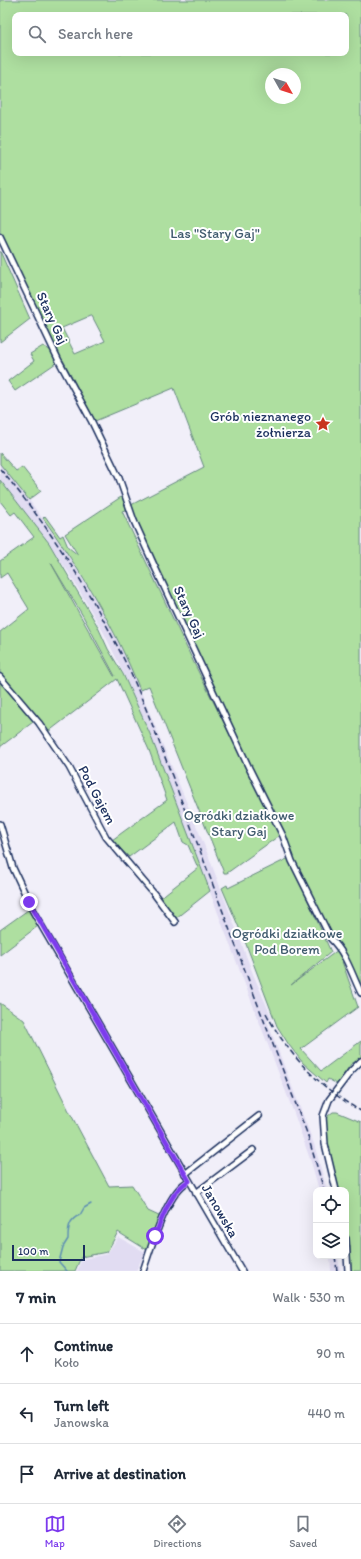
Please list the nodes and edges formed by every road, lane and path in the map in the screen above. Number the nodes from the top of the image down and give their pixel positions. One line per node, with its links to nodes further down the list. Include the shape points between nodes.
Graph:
1 (0, 237): 5 (street, Stary Gaj, via 55,353 119,478 134,521 283,836 292,861 331,939 344,954)
2 (0, 678): 4 (street, Pod Gajem, via 39,723 69,767 106,837)
3 (0, 824): 9 (street, Janowska, via 13,868 34,913)
4 (175, 922)
5 (361, 993)
6 (361, 1061): 11 (street, via 329,1100 323,1116 325,1144)
7 (259, 1116): 9 (street)
8 (253, 1150): 12 (street)
9 (185, 1174): 10 (street, Janowska)
10 (189, 1181): 12 (street, Janowska); 14 (street, via 183,1183 175,1192 164,1213)
11 (335, 1187)
12 (196, 1193): 15 (street, Janowska)
13 (347, 1259): 16 (street)
14 (143, 1271)
15 (242, 1271)
16 (348, 1271)

